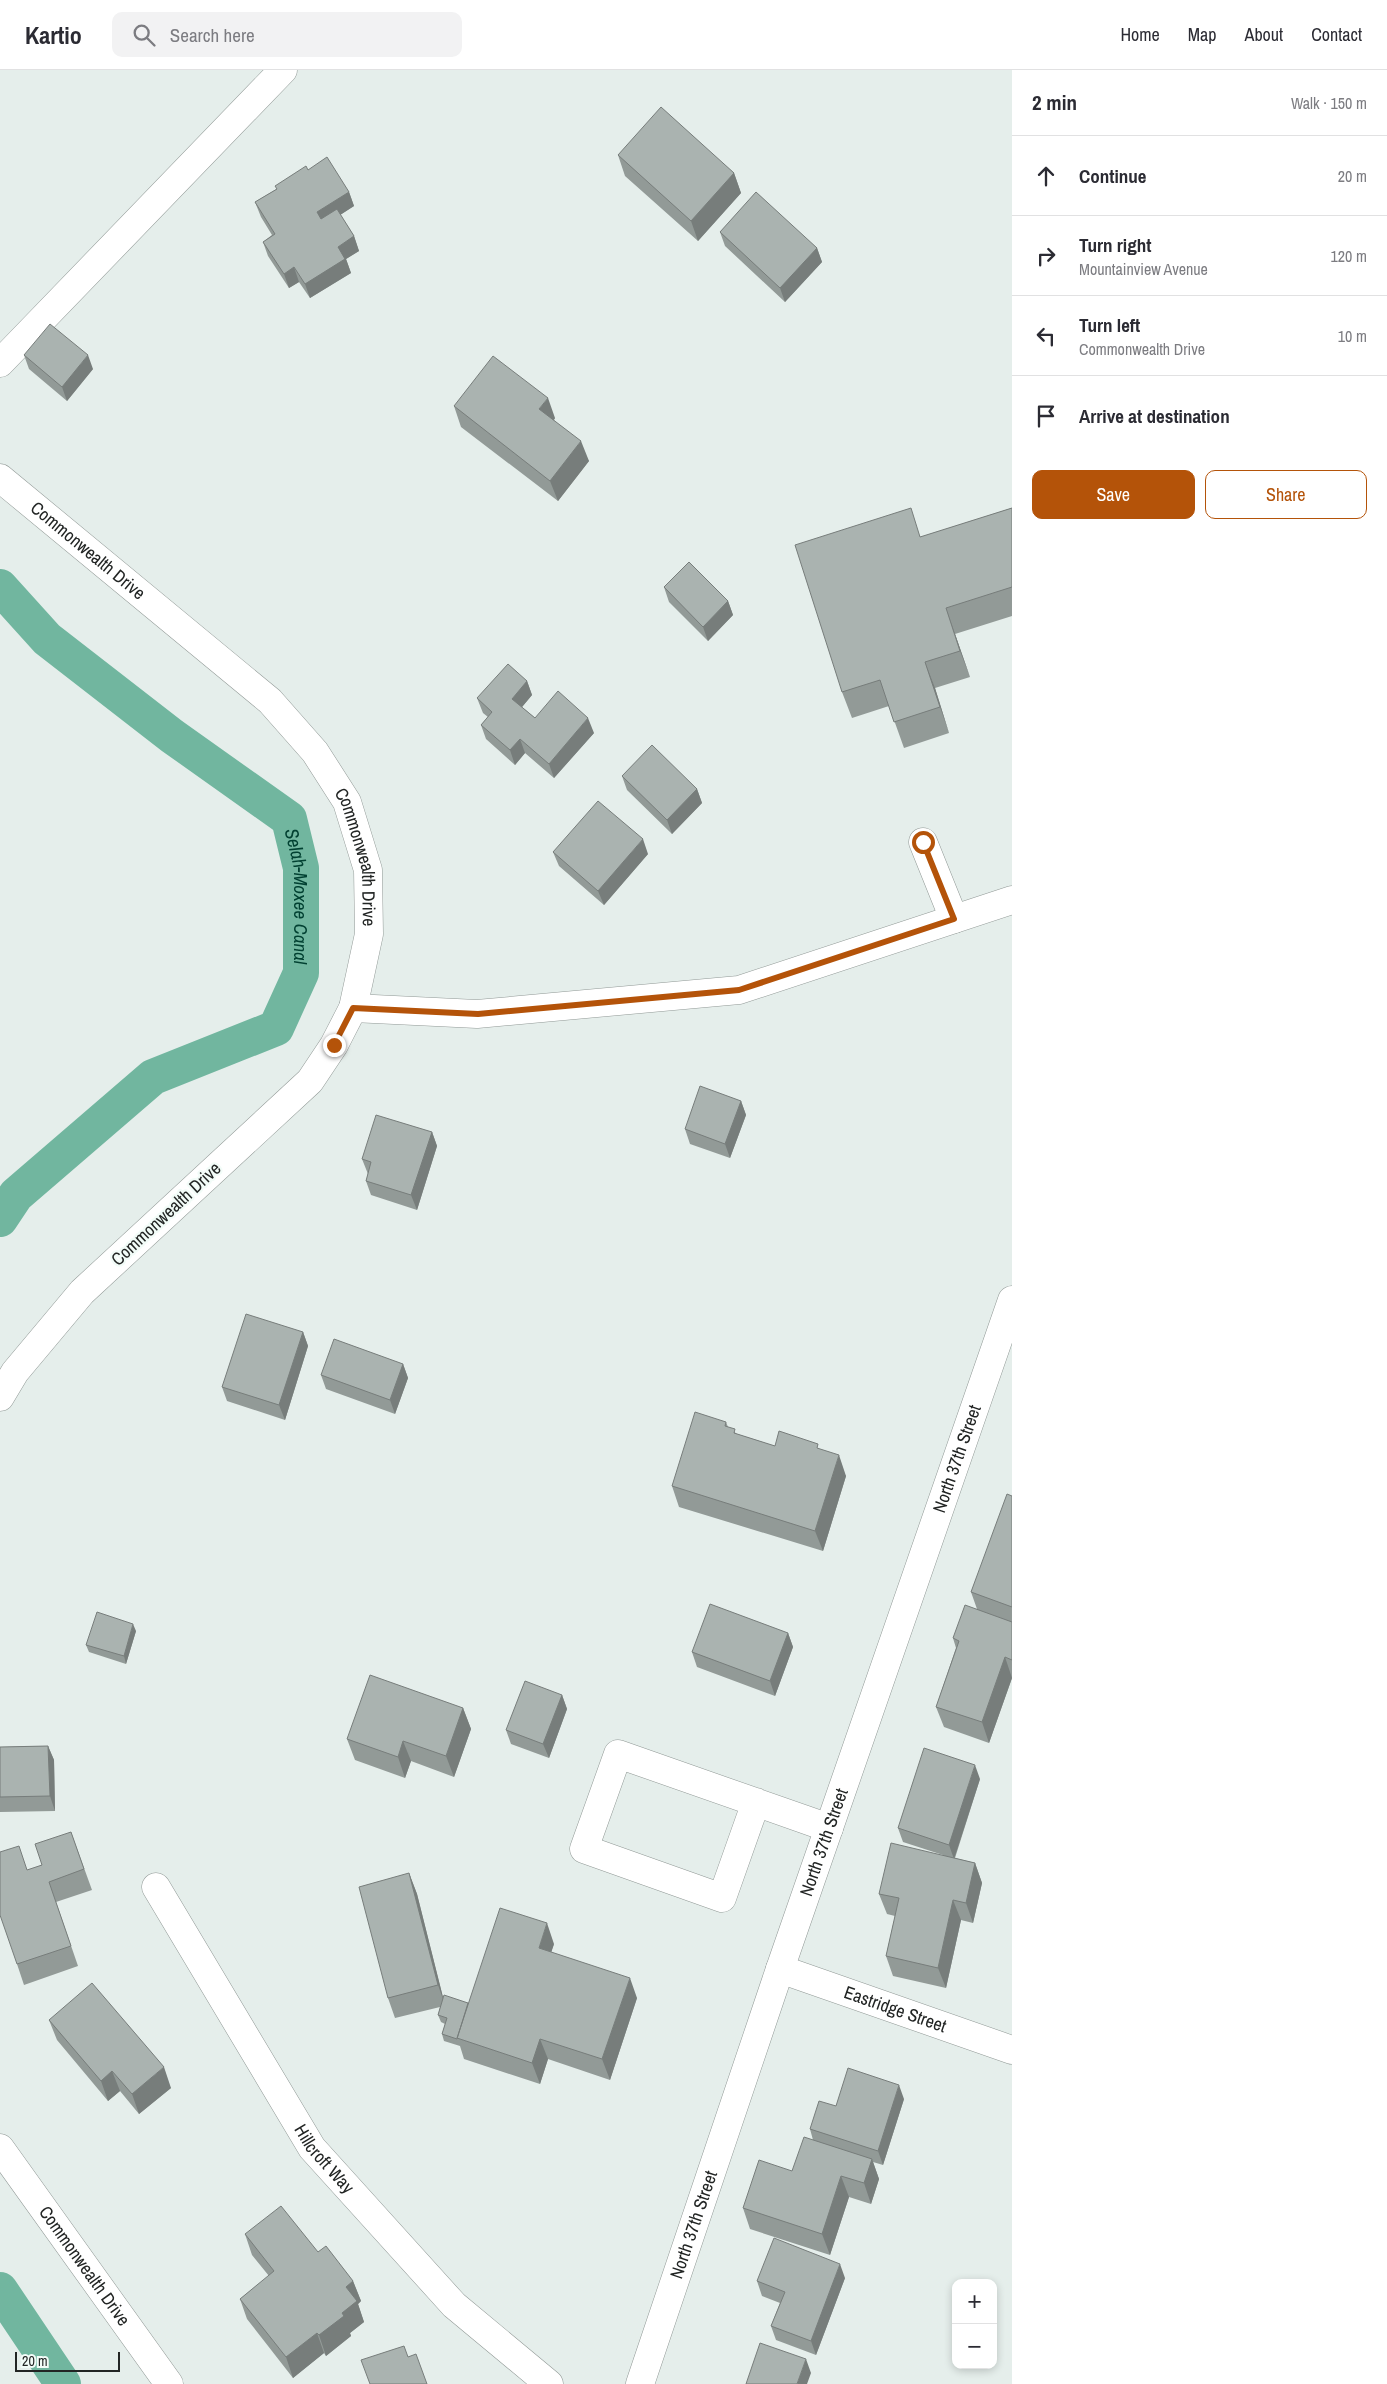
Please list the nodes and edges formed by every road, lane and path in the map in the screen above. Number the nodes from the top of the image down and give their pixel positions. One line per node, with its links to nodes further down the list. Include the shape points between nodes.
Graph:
1 (283, 70): 2 (street)
2 (0, 363)
3 (0, 478): 7 (street, Commonwealth Drive, via 270,701 314,752 347,802 368,870 369,934)
4 (923, 842): 6 (street)
5 (1012, 900): 6 (street)
6 (954, 919): 7 (street, via 739,990 478,1014)
7 (353, 1008): 9 (street, Commonwealth Drive, via 334,1045 310,1080 82,1292 15,1372)
8 (1012, 1300): 11 (street, North 37th Street)
9 (0, 1397)
10 (756, 1802): 10 (street, via 618,1754 584,1849 722,1898); 11 (street)
11 (829, 1828): 13 (street, North 37th Street)
12 (156, 1887): 17 (street, Hillcroft Way, via 312,2148 454,2305)
13 (780, 1969): 14 (street, Eastridge Street); 18 (street, North 37th Street)
14 (1012, 2050)
15 (0, 2148): 16 (street, Commonwealth Drive)
16 (169, 2384)
17 (549, 2384)
18 (640, 2384)

